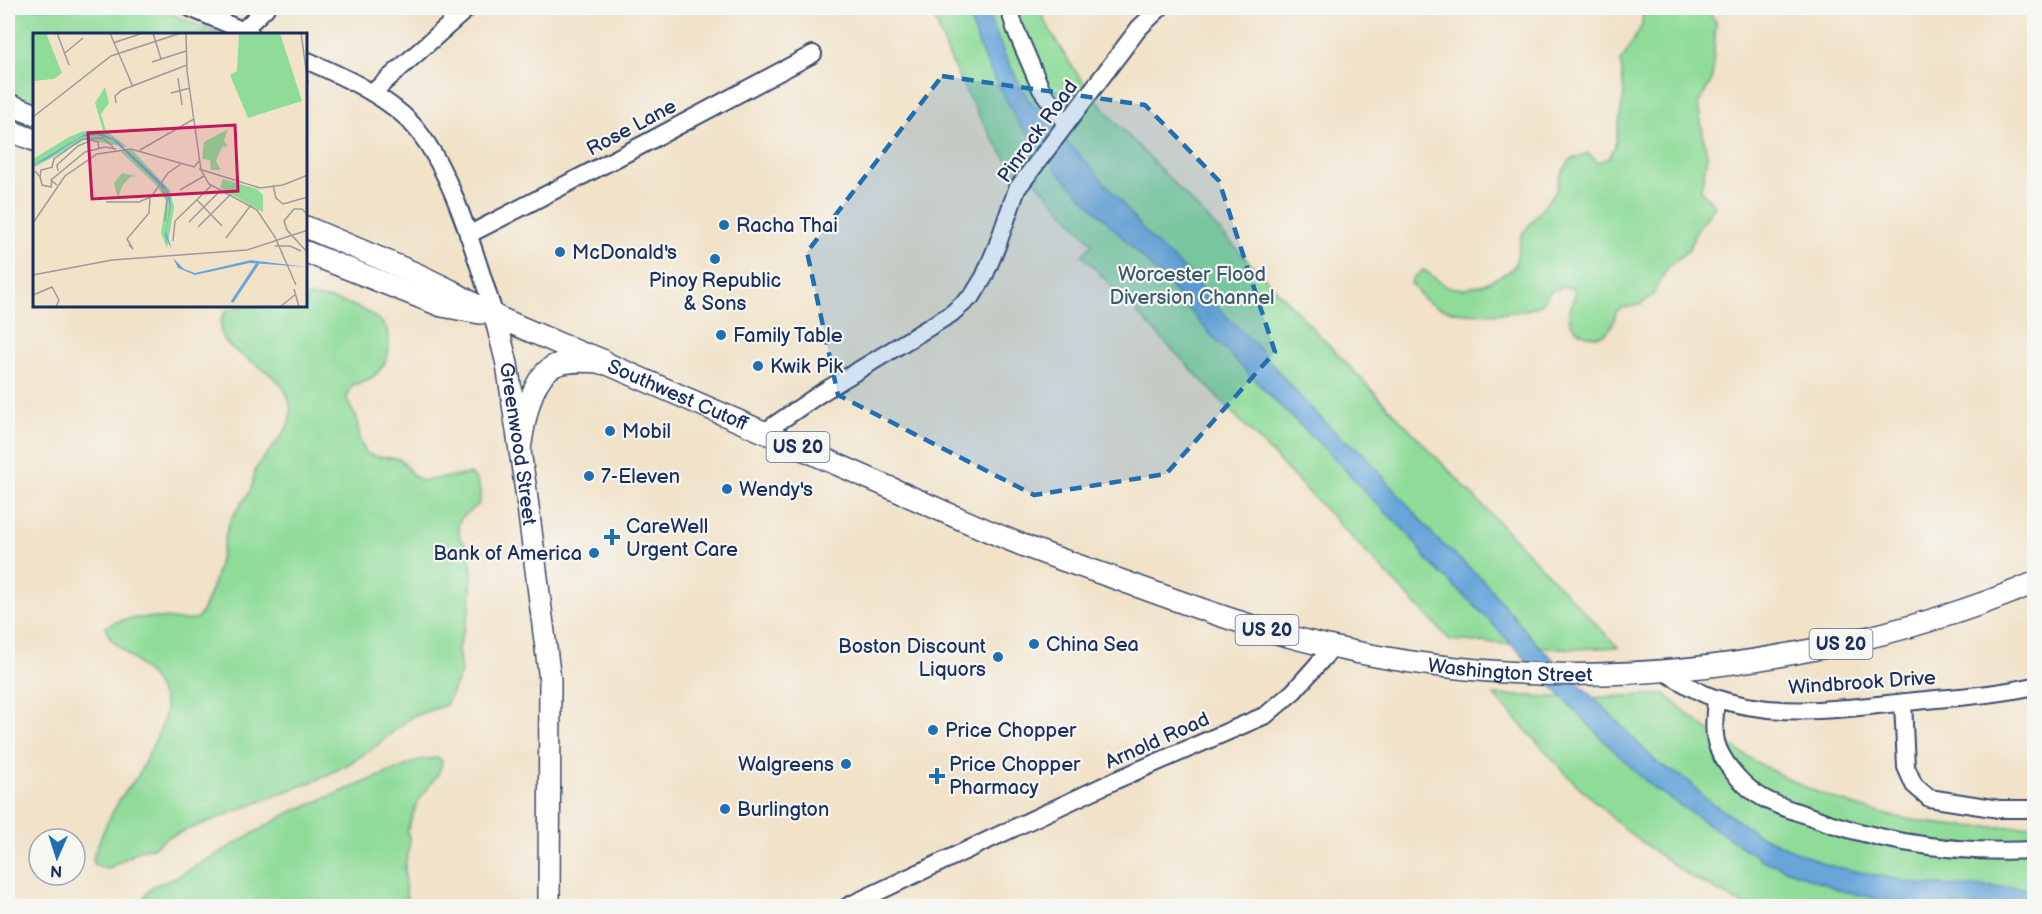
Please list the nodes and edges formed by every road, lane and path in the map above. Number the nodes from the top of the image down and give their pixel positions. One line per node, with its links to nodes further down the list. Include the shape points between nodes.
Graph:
1 (190, 8): 6 (street)
2 (266, 8): 6 (street)
3 (468, 8): 9 (street)
4 (1009, 8): 12 (street, via 1041,89)
5 (1160, 8): 12 (street, Pinrock Road, via 1133,36)
6 (246, 33)
7 (813, 54): 16 (street, Rose Lane)
8 (308, 61): 9 (street, Greenwood Street)
9 (372, 93): 16 (street, Greenwood Street, via 401,113 428,144)
10 (8, 104): 11 (main road)
11 (33, 114)
12 (1064, 127): 20 (street, Pinrock Road, via 1017,189 989,267 967,302)
13 (8, 130): 14 (main road)
14 (33, 140)
15 (308, 228): 18 (main road, Southwest Cutoff / US 20, via 442,286)
16 (468, 235): 18 (street, Greenwood Street)
17 (308, 253): 18 (main road, Southwest Cutoff / US 20, via 442,306)
18 (495, 316): 19 (main road, Southwest Cutoff / US 20); 21 (main road, Greenwood Street)
19 (595, 359): 20 (main road, Southwest Cutoff / US 20); 21 (main road, via 554,366 543,376 533,392)
20 (764, 432): 22 (main road, Southwest Cutoff / US 20)
21 (520, 449): 31 (main road, Greenwood Street, via 550,680)
22 (992, 532): 24 (main road, Washington Street / US 20, via 1220,616)
23 (2034, 583): 25 (main road, Washington Street / US 20, via 1971,608 1882,634 1767,659)
24 (1333, 647): 25 (main road, Washington Street / US 20, via 1394,659 1519,674); 32 (street, Arnold Road, via 1294,691 1266,715 1116,780)
25 (1663, 672): 27 (street, Windbrook Drive)
26 (2034, 686): 28 (street, Windbrook Drive)
27 (1716, 698): 28 (street, Windbrook Drive, via 1759,708 1822,710); 30 (street, via 1714,733 1721,754 1750,789 1776,804 1871,836 1968,850)
28 (1904, 702): 29 (street, via 1906,767 1914,785 1929,798 1999,809)
29 (2034, 809)
30 (2034, 850)
31 (549, 906)
32 (848, 906)

